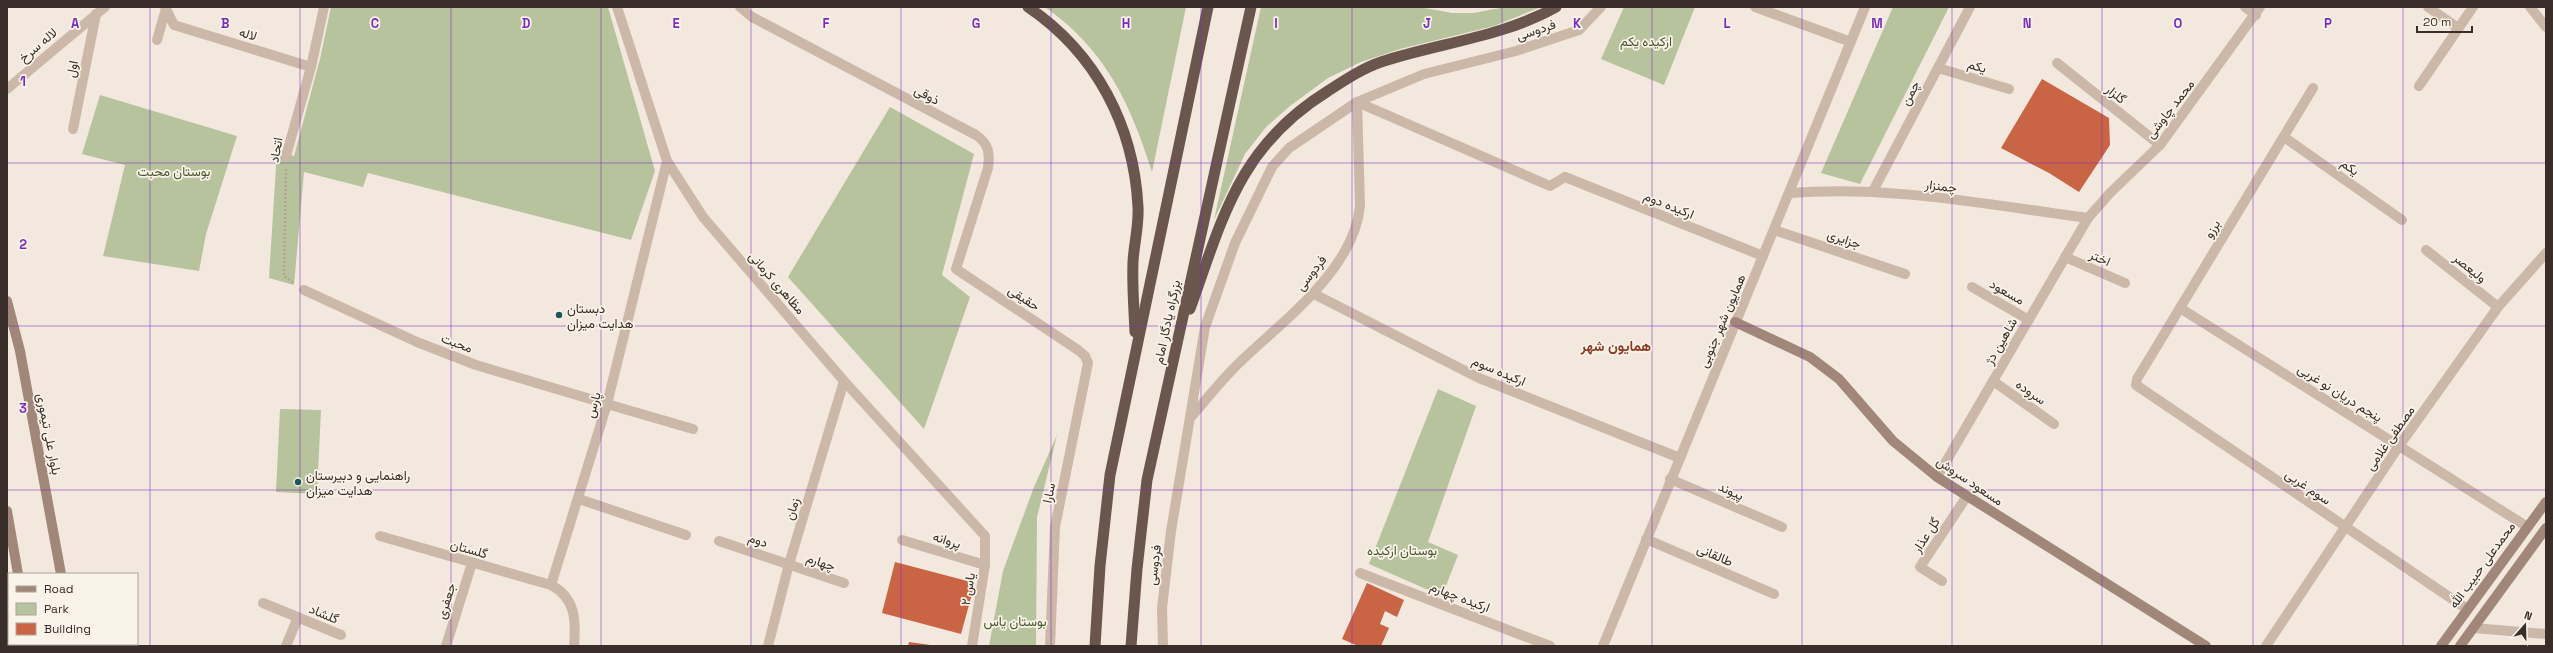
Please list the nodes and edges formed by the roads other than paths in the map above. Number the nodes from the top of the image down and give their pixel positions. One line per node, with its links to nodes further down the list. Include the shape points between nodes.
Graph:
1 (105, 7): 19 (street, لاله سرخ)
2 (324, 7): 25 (street, اتحاد)
3 (617, 7): 36 (street, مظاهری کرمانی)
4 (740, 7): 46 (street, ذوقی, via 752,17 982,139 988,147 990,156 988,168)
5 (1028, 7): 58 (highway, via 1056,29 1079,52 1111,99 1124,128 1136,176 1138,209 1133,262)
6 (1208, 7): 58 (highway, بزرگراه یادگار امام)
7 (1251, 7): 59 (highway, بزرگراه یادگار امام)
8 (1556, 7): 59 (highway, via 1537,18 1503,29 1380,63 1346,79 1315,99 1283,125 1252,161 1226,210)
9 (1601, 7): 31 (street, فردوسی, via 1579,30 1516,51 1424,74)
10 (1755, 7): 23 (street)
11 (1865, 7): 23 (street, همایون‌ شهر جنوبی)
12 (1970, 7): 26 (street, چمن)
13 (2245, 7): 18 (street)
14 (2428, 7): 21 (street)
15 (2473, 7): 21 (street)
16 (2530, 7): 20 (street)
17 (165, 9): 22 (street); 25 (street, لاله, via 174,25)
18 (2258, 11): 34 (street, محمد چاوشی)
19 (96, 14): 29 (street, لاله سرخ); 32 (street, اول)
20 (2546, 27)
21 (2458, 28): 27 (street)
22 (158, 40)
23 (1851, 42): 38 (street, همایون‌ شهر جنوبی)
24 (2056, 63): 34 (street, گلزار)
25 (311, 67): 35 (street, اتحاد)
26 (1938, 68): 30 (street, یکم); 37 (street, چمن)
27 (2418, 86)
28 (2313, 88): 33 (street, برزو)
29 (7, 89)
30 (2009, 89)
31 (1357, 102): 44 (street, ارکیده دوم, via 1550,186 1566,177); 51 (street, فردوسی, via 1359,219 1348,244); 64 (street, فردوسی, via 1289,148 1272,168 1235,243 1205,327)
32 (73, 128)
33 (2284, 137): 40 (street, یکم); 54 (street, برزو)
34 (2160, 145): 39 (street, محمد چاوشی)
35 (286, 156)
36 (667, 161): 60 (street, مظاهری کرمانی, via 703,217); 63 (street, پارس)
37 (1873, 191): 38 (street, چمنزار, via 1828,190); 39 (street, چمنزار)
38 (1790, 193): 41 (street, همایون‌ شهر جنوبی)
39 (2088, 218): 45 (street, شاهین دژ)
40 (2402, 220)
41 (1774, 230): 44 (street, همایون‌ شهر جنوبی); 47 (street, جزایری)
42 (2426, 250): 53 (street, ولیعصر)
43 (2546, 253): 53 (street, مصطفی غلامی)
44 (1763, 256): 56 (street, همایون‌ شهر جنوبی)
45 (2065, 257): 48 (street, اختر); 55 (street, شاهین دژ)
46 (956, 269): 57 (street, حقیقی)
47 (1905, 274)
48 (2125, 283)
49 (1972, 286): 55 (street, مسعود)
50 (304, 290): 63 (street, محبت, via 417,342 469,362)
51 (1314, 294): 64 (street, فردوسی, via 1234,367); 68 (street, ارکیده سوم, via 1479,378)
52 (7, 301): 89 (main road, بلوار علی تیموری, via 20,351)
53 (2498, 307): 67 (street, مصطفی غلامی)
54 (2180, 308): 62 (street, برزو); 67 (street, پنجم دریان‌ نو غربی)
55 (2028, 320): 61 (street, شاهین دژ)
56 (1735, 322): 68 (street, همایون‌ شهر جنوبی); 69 (main road, مسعود سروش, via 1810,357 1839,379 1893,441)
57 (1078, 350): 106 (street, سارا, via 1088,363 1087,374 1055,527)
58 (1135, 350): 107 (highway, بزرگراه یادگار امام, via 1110,475 1100,566)
59 (1174, 351): 108 (highway, بزرگراه یادگار امام, via 1147,480)
60 (844, 380): 81 (street, مظاهری کرمانی); 86 (street, زمان)
61 (1993, 381): 65 (street, سروده); 69 (street, شاهین دژ)
62 (2136, 385): 77 (street, سوم غربی)
63 (607, 404): 66 (street, محبت); 72 (street, پارس)
64 (1191, 418): 109 (street, فردوسی, via 1169,546 1162,608)
65 (2054, 424)
66 (693, 429)
67 (2400, 446): 75 (street, پنجم دریان‌ نو غربی); 77 (street, مصطفی غلامی)
68 (1680, 458): 70 (street, همایون‌ شهر جنوبی)
69 (1937, 477): 71 (main road, مسعود سروش)
70 (1670, 478): 76 (street, پیوند); 82 (street, همایون‌ شهر جنوبی)
71 (1967, 496): 91 (street, گل عذار, via 1920,567); 112 (main road, مسعود سروش)
72 (579, 499): 79 (street); 93 (street, پارس)
73 (2546, 502): 75 (main road, محمدعلی حبیب الله)
74 (7, 511): 88 (main road)
75 (2526, 526): 96 (main road, محمدعلی حبیب الله)
76 (1782, 527)
77 (2345, 527): 96 (street, سوم غربی); 113 (street, مصطفی غلامی)
78 (2546, 528): 98 (main road)
79 (686, 535)
80 (380, 536): 85 (street, گلستان)
81 (985, 536): 87 (street, یاس ۲)
82 (1646, 539): 94 (street, طالقانی); 111 (street, همایون‌ شهر جنوبی)
83 (902, 540): 87 (street, پروانه)
84 (719, 541): 86 (street, دوم)
85 (472, 563): 93 (street, گلستان); 102 (street, جعفری)
86 (790, 564): 92 (street, چهارم); 104 (street, زمان)
87 (985, 566): 105 (street, یاس ۲)
88 (18, 573)
89 (61, 573)
90 (1360, 573): 110 (street, ارکیده چهارم)
91 (1942, 581)
92 (844, 583)
93 (551, 585): 103 (street, via 562,591 572,605)
94 (1774, 594)
95 (263, 603): 97 (street, گلشاد)
96 (2467, 609): 114 (main road, محمدعلی حبیب الله)
97 (298, 618): 100 (street, گلشاد); 101 (street, گلشاد)
98 (2474, 628): 99 (street); 115 (main road)
99 (2546, 634)
100 (341, 635)
101 (286, 646)
102 (446, 646)
103 (574, 646)
104 (768, 646)
105 (972, 646)
106 (1050, 646)
107 (1095, 646)
108 (1131, 646)
109 (1163, 646)
110 (1550, 646)
111 (1603, 646)
112 (2206, 646)
113 (2266, 646)
114 (2441, 646)
115 (2460, 646)

